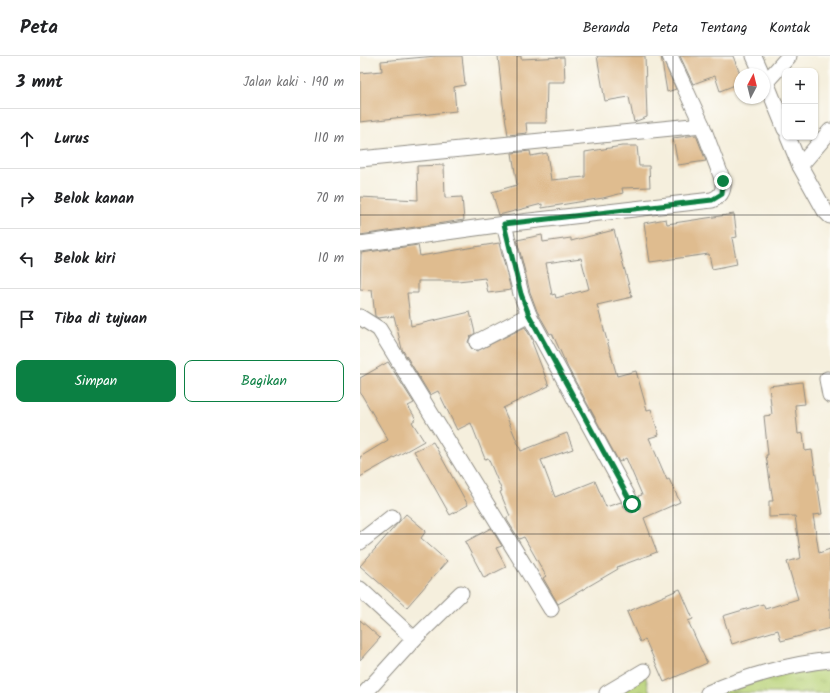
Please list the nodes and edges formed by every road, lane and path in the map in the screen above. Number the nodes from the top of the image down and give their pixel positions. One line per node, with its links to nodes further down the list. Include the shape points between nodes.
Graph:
1 (670, 56): 8 (street)
2 (754, 56): 4 (street)
3 (789, 56): 5 (street)
4 (759, 68)
5 (770, 73)
6 (770, 92): 7 (street)
7 (782, 121)
8 (702, 125): 11 (street); 14 (street, via 723,181 722,194 716,198)
9 (830, 131): 12 (street)
10 (789, 140): 12 (street)
11 (360, 159)
12 (800, 166): 13 (street)
13 (830, 216)
14 (504, 224): 15 (street); 16 (street, via 521,294)
15 (360, 244)
16 (529, 315): 18 (street); 21 (street)
17 (360, 317): 26 (street, via 379,329)
18 (477, 342)
19 (827, 379): 20 (street)
20 (830, 395)
21 (632, 504)
22 (392, 517): 23 (street)
23 (360, 542)
24 (360, 589): 27 (street)
25 (461, 592): 27 (street)
26 (551, 609)
27 (414, 639): 30 (street)
28 (830, 660): 32 (street, via 812,662 731,683)
29 (644, 672): 31 (street)
30 (365, 693)
31 (607, 693)
32 (708, 693)

